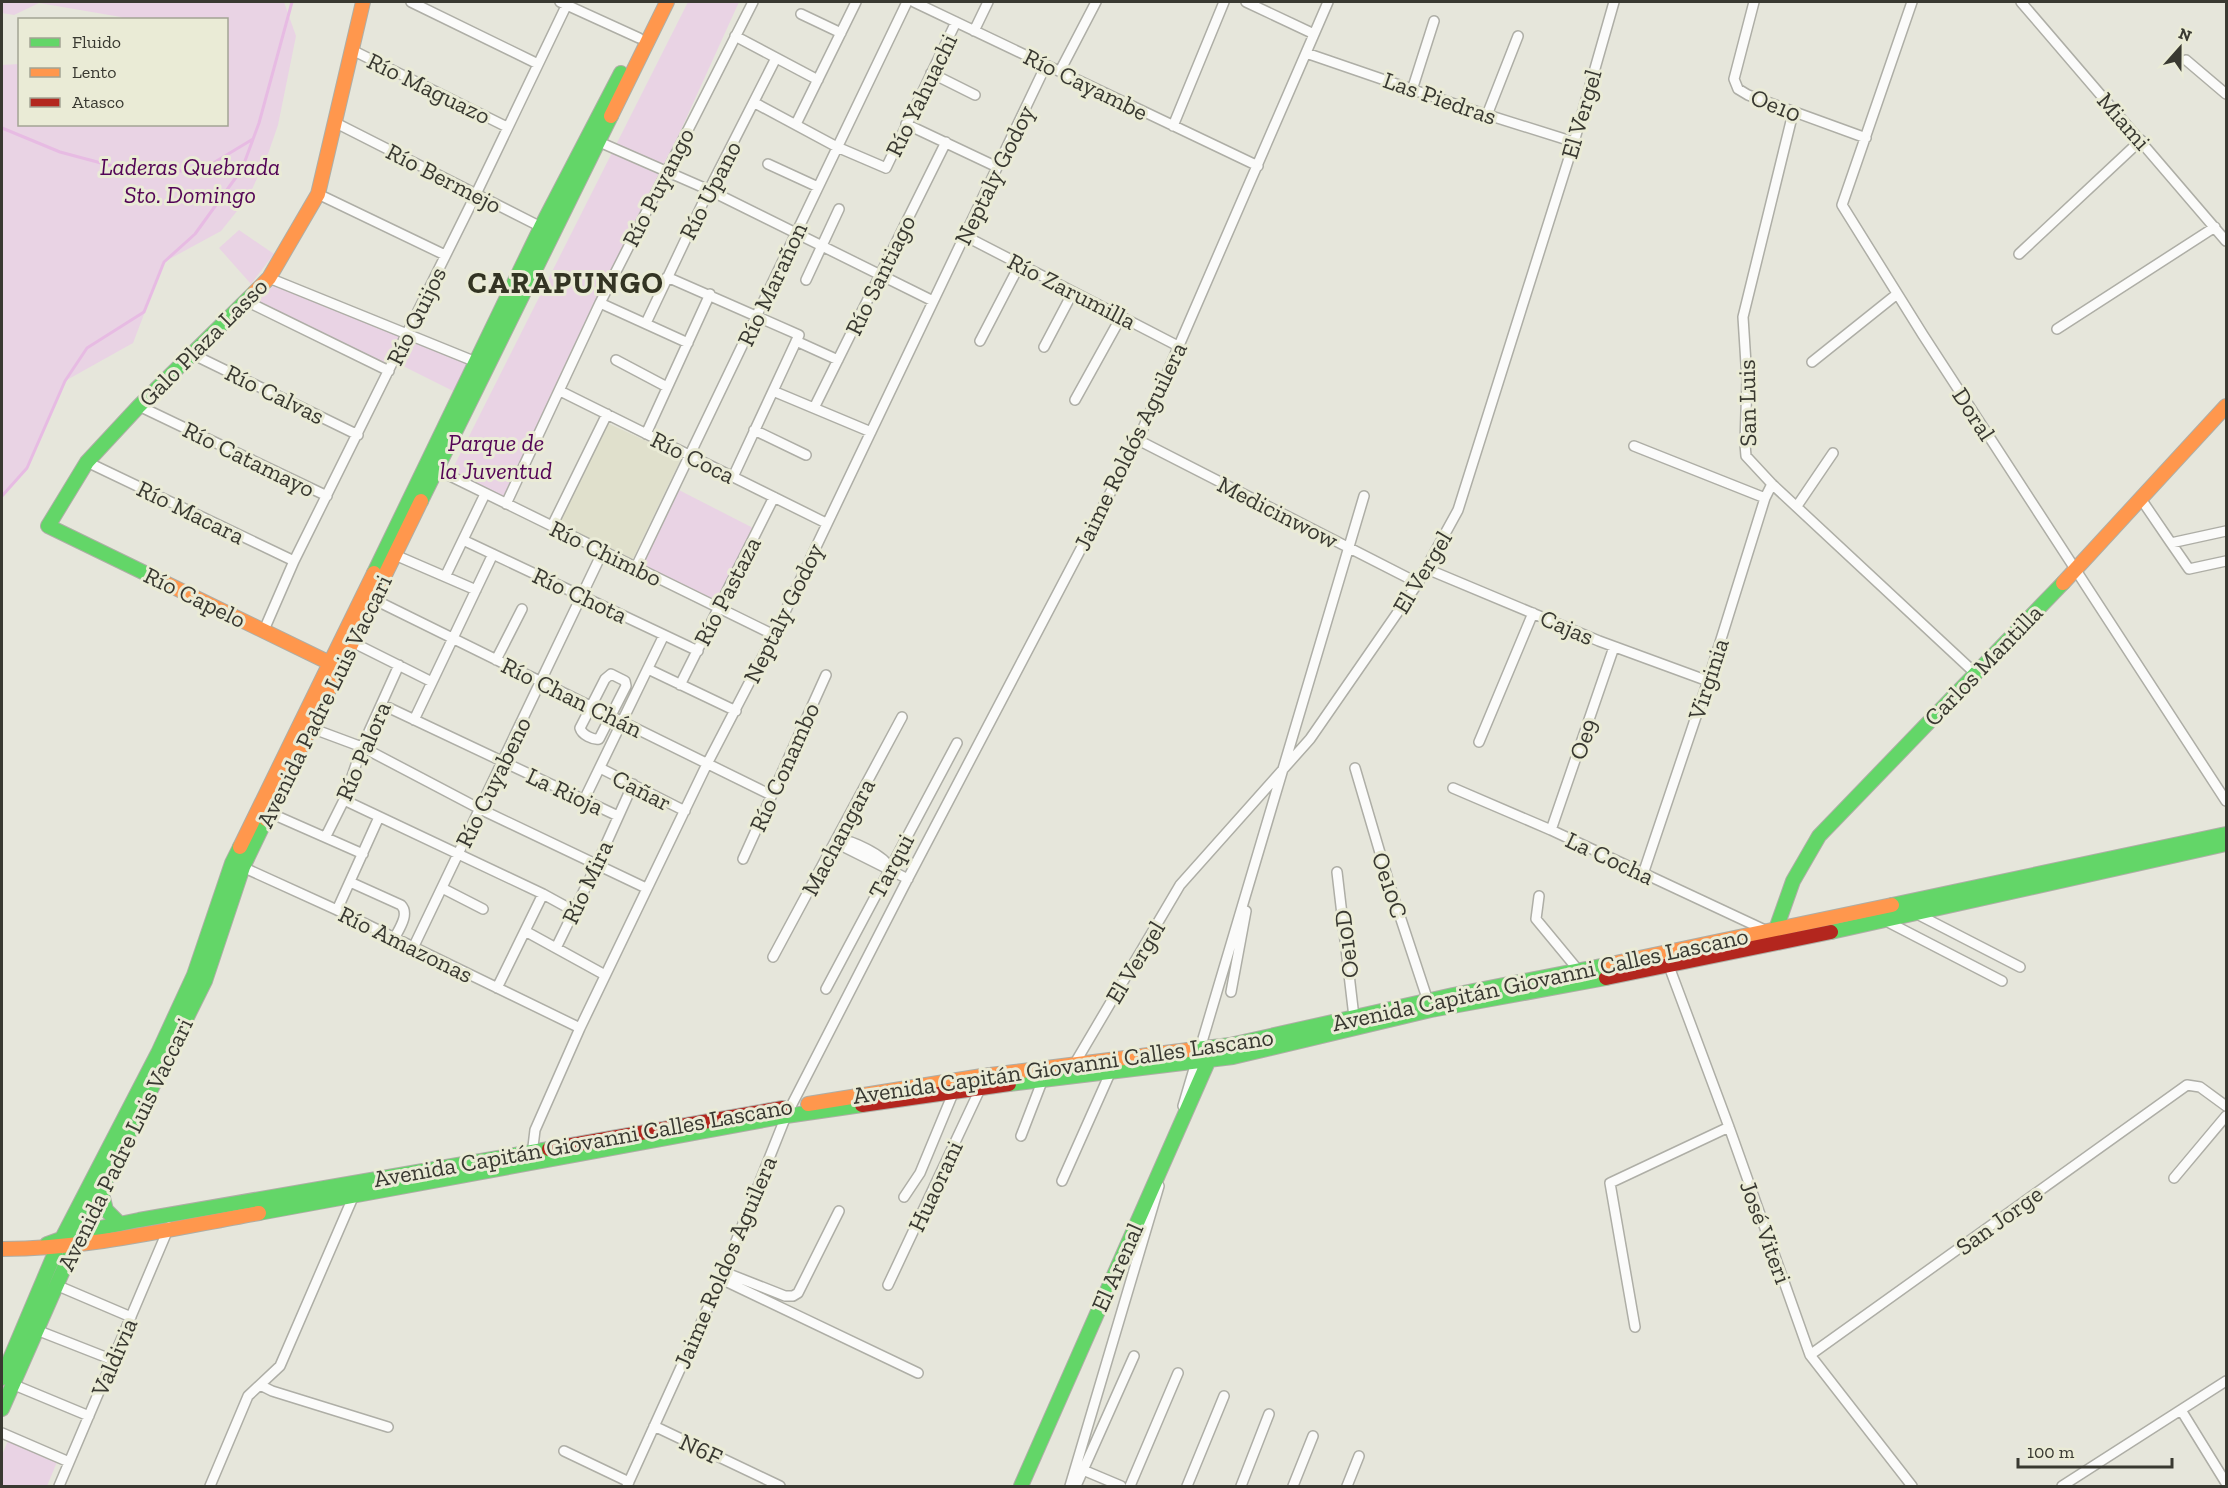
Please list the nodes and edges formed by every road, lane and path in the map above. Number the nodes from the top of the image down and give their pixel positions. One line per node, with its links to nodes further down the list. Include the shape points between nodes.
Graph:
1 (363, 2): 28 (main road, Galo Plaza Lasso)
2 (411, 2): 32 (street)
3 (657, 2): 27 (main road, Avenida Padre Luis Vaccari)
4 (667, 2): 49 (main road, Avenida Padre Luis Vaccari)
5 (753, 2): 25 (street, Río Puyango)
6 (856, 2): 23 (street)
7 (907, 2): 53 (street, Río Marañon)
8 (914, 2): 21 (street, Río Cayambe)
9 (988, 2): 22 (street)
10 (1096, 2): 34 (street)
11 (1224, 2): 46 (street)
12 (1246, 2): 24 (street)
13 (1328, 2): 24 (street, Jaime Roldós Aguilera)
14 (1614, 2): 52 (street, El Vergel)
15 (1754, 2): 41 (street, Oe10, via 1734,79 1738,89 1748,95)
16 (1912, 2): 48 (street, Doral)
17 (2021, 2): 50 (street, Miami)
18 (564, 3): 27 (street); 32 (street, Río Quijos)
19 (801, 14): 23 (street)
20 (1434, 21): 37 (street)
21 (956, 22): 22 (street, Río Cayambe); 35 (street, Río Yahuachi)
22 (974, 31): 33 (street, Río Cayambe)
23 (841, 33): 36 (street)
24 (1314, 34): 29 (street, Jaime Roldós Aguilera)
25 (735, 36): 30 (street); 57 (street, Río Puyango)
26 (1518, 36): 42 (street)
27 (639, 38): 64 (main road, Avenida Padre Luis Vaccari)
28 (352, 50): 43 (main road, Galo Plaza Lasso); 47 (street, Río Maguazo)
29 (1306, 52): 37 (street, Las Piedras); 55 (street, Jaime Roldós Aguilera)
30 (777, 58): 36 (street); 40 (street, Río Upano)
31 (2186, 60): 38 (street)
32 (538, 64): 47 (street, Río Quijos)
33 (1046, 65): 34 (street, Río Cayambe); 56 (street, Neptaly Godoy)
34 (1060, 71): 46 (street, Río Cayambe)
35 (932, 73): 39 (street); 45 (street, Río Yahuachi)
36 (818, 80): 44 (street)
37 (1412, 90): 42 (street, Las Piedras)
38 (2226, 94)
39 (975, 95)
40 (754, 103): 44 (street); 59 (street, Río Upano)
41 (1793, 113): 48 (street, Oe10); 118 (street, San Luis, via 1743,317 1746,456)
42 (1487, 115): 52 (street, Las Piedras)
43 (336, 123): 60 (main road, Galo Plaza Lasso); 61 (street, Río Bermejo)
44 (796, 124): 53 (street)
45 (906, 124): 51 (street); 53 (street, Río Yahuachi, via 886,168)
46 (1173, 126): 55 (street, Río Cayambe)
47 (507, 127): 61 (street, Río Quijos)
48 (1866, 138): 78 (street, Doral, via 1842,204)
49 (597, 141): 57 (street); 64 (main road, Avenida Padre Luis Vaccari)
50 (2141, 141): 63 (street, Miami); 69 (street)
51 (946, 142): 56 (street); 72 (street, Río Santiago)
52 (1574, 142): 139 (street, El Vergel, via 1458,510)
53 (837, 147): 58 (street, Río Marañon)
54 (768, 164): 58 (street)
55 (1258, 166): 90 (street, Jaime Roldós Aguilera)
56 (998, 167): 66 (street, Neptaly Godoy)
57 (665, 172): 59 (street); 81 (street, Río Puyango)
58 (818, 187): 65 (street, Río Marañon)
59 (709, 190): 65 (street); 73 (street, Río Upano)
60 (318, 194): 70 (street); 74 (main road, Galo Plaza Lasso)
61 (476, 194): 64 (street, Río Bermejo); 70 (street, Río Quijos)
62 (838, 209): 68 (street)
63 (2215, 227): 67 (street, Miami); 85 (street)
64 (547, 230): 96 (main road, Avenida Padre Luis Vaccari)
65 (796, 233): 68 (street); 82 (street, Río Marañon)
66 (965, 236): 71 (street, Río Zarumilla); 80 (street, Neptaly Godoy)
67 (2226, 241)
68 (821, 245): 72 (street); 75 (street)
69 (2019, 254)
70 (445, 255): 86 (street, Río Quijos)
71 (1020, 264): 76 (street, Río Zarumilla); 88 (street)
72 (881, 274): 80 (street); 94 (street, Río Santiago)
73 (667, 277): 77 (street); 84 (street, Río Upano)
74 (269, 278): 79 (main road, Galo Plaza Lasso); 86 (street)
75 (806, 280)
76 (1073, 292): 83 (street, Río Zarumilla); 91 (street)
77 (710, 294): 82 (street); 89 (street)
78 (1897, 294): 95 (street); 140 (street, Doral)
79 (246, 301): 92 (main road, Galo Plaza Lasso); 97 (street)
80 (933, 301): 107 (street, Neptaly Godoy)
81 (600, 303): 84 (street); 99 (street, Río Puyango)
82 (758, 316): 87 (street); 113 (street, Río Marañon)
83 (1121, 317): 90 (street, Río Zarumilla); 101 (street)
84 (646, 323): 89 (street)
85 (2057, 329)
86 (407, 333): 96 (street); 97 (street, Río Quijos)
87 (798, 338): 94 (street); 100 (street)
88 (980, 341)
89 (688, 343): 98 (street)
90 (1178, 346): 110 (street, Jaime Roldós Aguilera)
91 (1044, 347)
92 (192, 354): 102 (main road, Galo Plaza Lasso); 109 (street, Río Calvas)
93 (616, 360): 98 (street)
94 (838, 360): 104 (street, Río Santiago)
95 (1812, 362)
96 (482, 364): 116 (main road, Avenida Padre Luis Vaccari); 153 (main road, Avenida Padre Luis Vaccari)
97 (390, 372): 109 (street, Río Quijos)
98 (667, 387): 108 (street)
99 (560, 391): 105 (street, Río Coca); 125 (street, Río Puyango)
100 (773, 391): 104 (street); 106 (street)
101 (1075, 400)
102 (139, 406): 115 (main road, Galo Plaza Lasso); 120 (street, Río Catamayo)
103 (2226, 406): 124 (main road, Carlos Mantilla)
104 (814, 408): 107 (street)
105 (607, 414): 108 (street, Río Coca); 129 (street)
106 (754, 430): 114 (street); 117 (street)
107 (871, 432): 127 (street, Neptaly Godoy)
108 (646, 434): 113 (street, Río Coca)
109 (358, 435): 120 (street, Río Quijos)
110 (1138, 440): 142 (street, Medicinwow); 206 (street, Jaime Roldós Aguilera)
111 (1634, 446): 123 (street)
112 (1833, 453): 126 (street)
113 (689, 455): 117 (street, Río Coca); 138 (street, Río Marañon)
114 (806, 455)
115 (87, 462): 128 (main road, Galo Plaza Lasso); 136 (street, Río Macara)
116 (438, 470): 119 (street, Río Chimbo); 135 (main road, Avenida Padre Luis Vaccari)
117 (733, 477): 122 (street, Río Coca)
118 (1772, 484): 123 (street, Virginia); 126 (street, San Luis)
119 (485, 494): 125 (street, Río Chimbo); 131 (street)
120 (327, 496): 136 (street, Río Quijos)
121 (1364, 496): 290 (street)
122 (774, 497): 127 (street, Río Coca); 146 (street, Río Pastaza)
123 (1765, 498): 162 (street, Virginia)
124 (2141, 499): 132 (street); 140 (main road, Carlos Mantilla)
125 (506, 504): 129 (street, Río Chimbo)
126 (1797, 506): 160 (street, San Luis)
127 (826, 523): 151 (street, Neptaly Godoy)
128 (48, 526): 149 (main road, Río Capelo)
129 (552, 526): 133 (street, Río Chimbo)
130 (2226, 531): 132 (street)
131 (463, 540): 134 (street, Río Chota); 141 (street)
132 (2171, 543): 137 (street, via 2189,569)
133 (603, 551): 138 (street, Río Chimbo); 144 (street, Río Cuyabeno)
134 (493, 554): 143 (street); 144 (street, Río Chota)
135 (395, 555): 141 (street); 145 (main road, Avenida Padre Luis Vaccari)
136 (294, 561): 149 (street, Río Quijos)
137 (2226, 561)
138 (636, 567): 146 (street, Río Chimbo)
139 (1427, 569): 142 (street, El Vergel); 148 (street, Cajas)
140 (2075, 570): 160 (main road, Carlos Mantilla); 187 (street, Doral)
141 (447, 575): 143 (street)
142 (1418, 583): 182 (street, El Vergel, via 1310,739)
143 (476, 590): 152 (street)
144 (582, 596): 150 (street, Río Chota); 164 (street, Río Cuyabeno)
145 (373, 599): 152 (street, Río Chan Chán); 153 (main road, Avenida Padre Luis Vaccari)
146 (720, 608): 151 (street, Río Chimbo); 155 (street, Río Pastaza)
147 (522, 609): 156 (street)
148 (1533, 613): 154 (street, Cajas); 174 (street)
149 (264, 630): 157 (main road, Río Capelo)
150 (664, 635): 155 (street, Río Chota); 159 (street)
151 (774, 635): 168 (street, Neptaly Godoy)
152 (453, 638): 156 (street, Río Chan Chán); 163 (street)
153 (348, 640): 157 (main road, Avenida Padre Luis Vaccari); 158 (street)
154 (1614, 647): 162 (street, Cajas); 193 (street, Oe9)
155 (698, 651): 165 (street, Río Pastaza)
156 (496, 660): 164 (street, Río Chan Chán)
157 (336, 665): 173 (main road, Avenida Padre Luis Vaccari); 202 (main road, Avenida Padre Luis Vaccari)
158 (399, 665): 163 (street); 166 (street, Río Palora)
159 (648, 669): 165 (street); 172 (street)
160 (1975, 673): 218 (main road, Carlos Mantilla, via 1819,836 1793,881)
161 (826, 675): 184 (street, Río Conambo)
162 (1708, 681): 205 (street, Virginia)
163 (432, 682): 171 (street)
164 (540, 682): 167 (street, Río Chan Chán); 177 (street, Río Cuyabeno)
165 (680, 685): 168 (street)
166 (383, 705): 171 (street, La Rioja); 176 (street, Río Palora)
167 (591, 706): 169 (street, Río Chan Chán); 169 (street, via 580,728 595,740); 169 (street, via 611,674 626,683)
168 (736, 711): 178 (street, Neptaly Godoy)
169 (611, 716): 172 (street, Río Chan Chán)
170 (902, 717): 196 (street, Machangara)
171 (414, 720): 177 (street, La Rioja)
172 (623, 722): 178 (street, Río Chan Chán); 179 (street)
173 (311, 728): 176 (street); 190 (main road, Avenida Padre Luis Vaccari)
174 (1479, 742)
175 (957, 743): 203 (street, Tarqui)
176 (362, 747): 185 (street, Río Palora); 188 (street)
177 (503, 762): 186 (street, La Rioja); 188 (street, Río Cuyabeno)
178 (707, 764): 184 (street, Río Chan Chán); 189 (street, Neptaly Godoy)
179 (600, 768): 181 (street, Cañar); 186 (street)
180 (1355, 768): 231 (street, Oe10C)
181 (633, 784): 189 (street, Cañar); 192 (street, Río Mira)
182 (1269, 785): 230 (street); 235 (street, El Vergel, via 1180,885)
183 (1453, 788): 193 (street, La Cocha)
184 (771, 795): 200 (street, Río Conambo)
185 (344, 800): 191 (street); 195 (street, Río Palora)
186 (584, 800): 192 (street, La Rioja)
187 (2226, 801)
188 (480, 809): 199 (street, Río Cuyabeno); 201 (street)
189 (685, 811): 209 (street, Neptaly Godoy)
190 (270, 813): 195 (street); 202 (main road, Avenida Padre Luis Vaccari)
191 (379, 816): 198 (street); 199 (street)
192 (618, 816): 201 (street, Río Mira)
193 (1551, 830): 205 (street, La Cocha)
194 (2226, 834): 218 (main road, Avenida Capitán Giovanni Calles Lascano)
195 (326, 836): 198 (street)
196 (837, 839): 203 (street, via 844,847); 222 (street, Machangara)
197 (2226, 844): 215 (main road, Avenida Capitán Giovanni Calles Lascano)
198 (363, 854): 207 (street)
199 (458, 854): 208 (street, Río Cuyabeno); 210 (street)
200 (743, 860)
201 (597, 864): 209 (street); 214 (street, Río Mira)
202 (238, 865): 213 (street, Río Amazonas); 248 (main road, Avenida Padre Luis Vaccari, via 205,981); 255 (main road, Avenida Padre Luis Vaccari, via 194,975)
203 (890, 868): 206 (street); 229 (street, Tarqui)
204 (1337, 872): 232 (street, Oe10D)
205 (1643, 874): 218 (street, La Cocha)
206 (908, 879): 241 (street, Jaime Roldos Aguilera)
207 (350, 882): 213 (street); 219 (street, via 405,909)
208 (442, 888): 212 (street); 220 (street, Río Cuyabeno)
209 (646, 888): 226 (street, Neptaly Godoy)
210 (543, 894): 214 (street); 217 (street)
211 (1539, 896): 225 (street, via 1536,919)
212 (483, 909)
213 (337, 910): 219 (street, Río Amazonas)
214 (574, 911): 221 (street, Río Mira)
215 (1917, 914): 216 (main road, Avenida Capitán Giovanni Calles Lascano); 224 (street)
216 (1884, 920): 218 (main road, Avenida Capitán Giovanni Calles Lascano); 227 (street)
217 (525, 931): 221 (street); 228 (street)
218 (1774, 935): 223 (main road, Avenida Capitán Giovanni Calles Lascano)
219 (394, 939): 220 (street, Río Amazonas)
220 (413, 948): 228 (street, Río Amazonas)
221 (556, 948): 226 (street)
222 (773, 957)
223 (1666, 960): 225 (main road, Avenida Capitán Giovanni Calles Lascano); 234 (main road, Avenida Capitán Giovanni Calles Lascano, via 1233,1057); 243 (street, José Viteri)
224 (2020, 967)
225 (1579, 971): 231 (main road, Avenida Capitán Giovanni Calles Lascano)
226 (605, 975): 233 (street, Neptaly Godoy)
227 (2002, 981)
228 (497, 988): 233 (street, Río Amazonas)
229 (826, 989)
230 (1231, 992)
231 (1428, 1001): 232 (main road, Avenida Capitán Giovanni Calles Lascano)
232 (1354, 1017): 234 (main road, Avenida Capitán Giovanni Calles Lascano)
233 (580, 1028): 245 (street, Neptaly Godoy, via 535,1130)
234 (1211, 1054): 235 (main road, Avenida Capitán Giovanni Calles Lascano); 236 (main road, Avenida Capitán Giovanni Calles Lascano); 289 (main road, El Arenal)
235 (1075, 1063): 241 (main road, Avenida Capitán Giovanni Calles Lascano)
236 (1111, 1071): 237 (main road, Avenida Capitán Giovanni Calles Lascano); 247 (street)
237 (1043, 1078): 238 (main road, Avenida Capitán Giovanni Calles Lascano); 244 (street)
238 (981, 1087): 239 (main road, Avenida Capitán Giovanni Calles Lascano); 259 (street, Huaorani)
239 (954, 1091): 241 (main road, Avenida Capitán Giovanni Calles Lascano); 250 (street, via 920,1173)
240 (2226, 1106): 263 (street, San Jorge, via 2200,1087 2187,1085)
241 (789, 1111): 245 (main road, Avenida Capitán Giovanni Calles Lascano); 257 (street, Jaime Roldos Aguilera)
242 (2226, 1116): 246 (street)
243 (1729, 1127): 262 (street, via 1610,1183); 263 (street, José Viteri)
244 (1021, 1136)
245 (531, 1157): 249 (main road, Avenida Capitán Giovanni Calles Lascano); 252 (main road, Avenida Capitán Giovanni Calles Lascano, via 298,1191)
246 (2174, 1178)
247 (1062, 1181)
248 (101, 1190): 252 (main road, via 106,1211); 254 (main road, Avenida Padre Luis Vaccari)
249 (354, 1195): 253 (main road, Avenida Capitán Giovanni Calles Lascano); 270 (street, via 280,1366)
250 (904, 1197)
251 (839, 1210): 257 (street, via 793,1296)
252 (120, 1224): 254 (main road, Avenida Capitán Giovanni Calles Lascano)
253 (170, 1227): 254 (main road, Avenida Capitán Giovanni Calles Lascano); 260 (street, Valdivia)
254 (77, 1239): 255 (main road, Avenida Capitán Giovanni Calles Lascano); 258 (main road, Avenida Padre Luis Vaccari)
255 (59, 1243): 256 (main road, Avenida Capitán Giovanni Calles Lascano); 261 (main road, Avenida Padre Luis Vaccari)
256 (2, 1249)
257 (723, 1275): 267 (street); 277 (street, Jaime Roldos Aguilera)
258 (56, 1285): 260 (street); 261 (main road, Avenida Padre Luis Vaccari)
259 (888, 1286)
260 (131, 1317): 265 (street, Valdivia)
261 (30, 1327): 265 (street); 268 (main road, Avenida Padre Luis Vaccari)
262 (1635, 1327)
263 (1810, 1355): 298 (street, José Viteri)
264 (1134, 1356): 283 (street)
265 (113, 1360): 275 (street, Valdivia)
266 (1178, 1373): 293 (street)
267 (918, 1374)
268 (7, 1381): 272 (main road, Avenida Padre Luis Vaccari); 275 (street)
269 (2226, 1381): 273 (street)
270 (260, 1385): 276 (street); 287 (street, via 248,1396)
271 (1224, 1396): 294 (street)
272 (2, 1409)
273 (2181, 1410): 284 (street); 299 (street)
274 (1269, 1414): 295 (street)
275 (89, 1416): 282 (street, Valdivia)
276 (388, 1426)
277 (654, 1426): 285 (street, Jaime Roldos Aguilera); 288 (street, N6F)
278 (2, 1433): 282 (street)
279 (1313, 1436): 296 (street)
280 (564, 1451): 285 (street)
281 (1359, 1456): 297 (street)
282 (69, 1462): 286 (street, Valdivia)
283 (1083, 1470): 291 (street); 292 (street)
284 (2226, 1483)
285 (628, 1484)
286 (58, 1486)
287 (210, 1486)
288 (780, 1486)
289 (1020, 1486)
290 (1070, 1486)
291 (1076, 1486)
292 (1121, 1486)
293 (1130, 1486)
294 (1187, 1486)
295 (1241, 1486)
296 (1293, 1486)
297 (1347, 1486)
298 (1912, 1486)
299 (2062, 1486)

